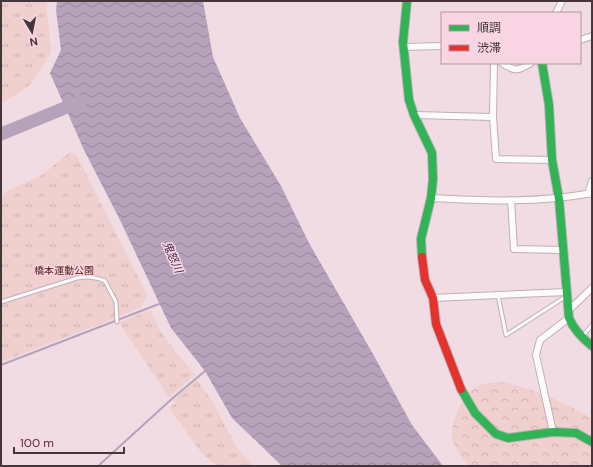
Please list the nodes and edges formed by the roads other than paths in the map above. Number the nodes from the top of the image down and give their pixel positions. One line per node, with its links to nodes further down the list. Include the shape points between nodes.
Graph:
1 (407, 1): 7 (street)
2 (562, 1): 3 (street)
3 (556, 12)
4 (592, 36): 5 (street)
5 (581, 40)
6 (441, 46): 7 (street)
7 (403, 47): 12 (street, via 409,100)
8 (494, 64): 13 (street)
9 (504, 64): 10 (street, via 511,69 520,70)
10 (529, 64)
11 (543, 64): 14 (street)
12 (414, 115): 13 (street); 17 (street, via 432,153)
13 (493, 117): 14 (street, via 496,159)
14 (552, 160): 18 (street)
15 (592, 181): 16 (street)
16 (590, 194): 18 (street)
17 (431, 198): 19 (street); 24 (street, via 421,247 425,280)
18 (559, 199): 19 (street); 20 (street)
19 (511, 200): 20 (street, via 514,249)
20 (564, 250): 22 (street)
21 (591, 290): 26 (street)
22 (567, 294): 23 (street); 23 (lane, via 506,335); 26 (street)
23 (498, 295): 24 (street)
24 (433, 298): 31 (street, via 436,324 454,373 475,413 496,434 508,438)
25 (1, 302): 27 (lane, via 86,276 105,281 116,302)
26 (568, 314): 29 (street, via 571,326); 31 (street, via 540,340 536,355)
27 (117, 322)
28 (592, 325): 29 (lane)
29 (581, 338): 30 (street)
30 (592, 346)
31 (553, 432): 32 (street, via 576,433)
32 (592, 442)

